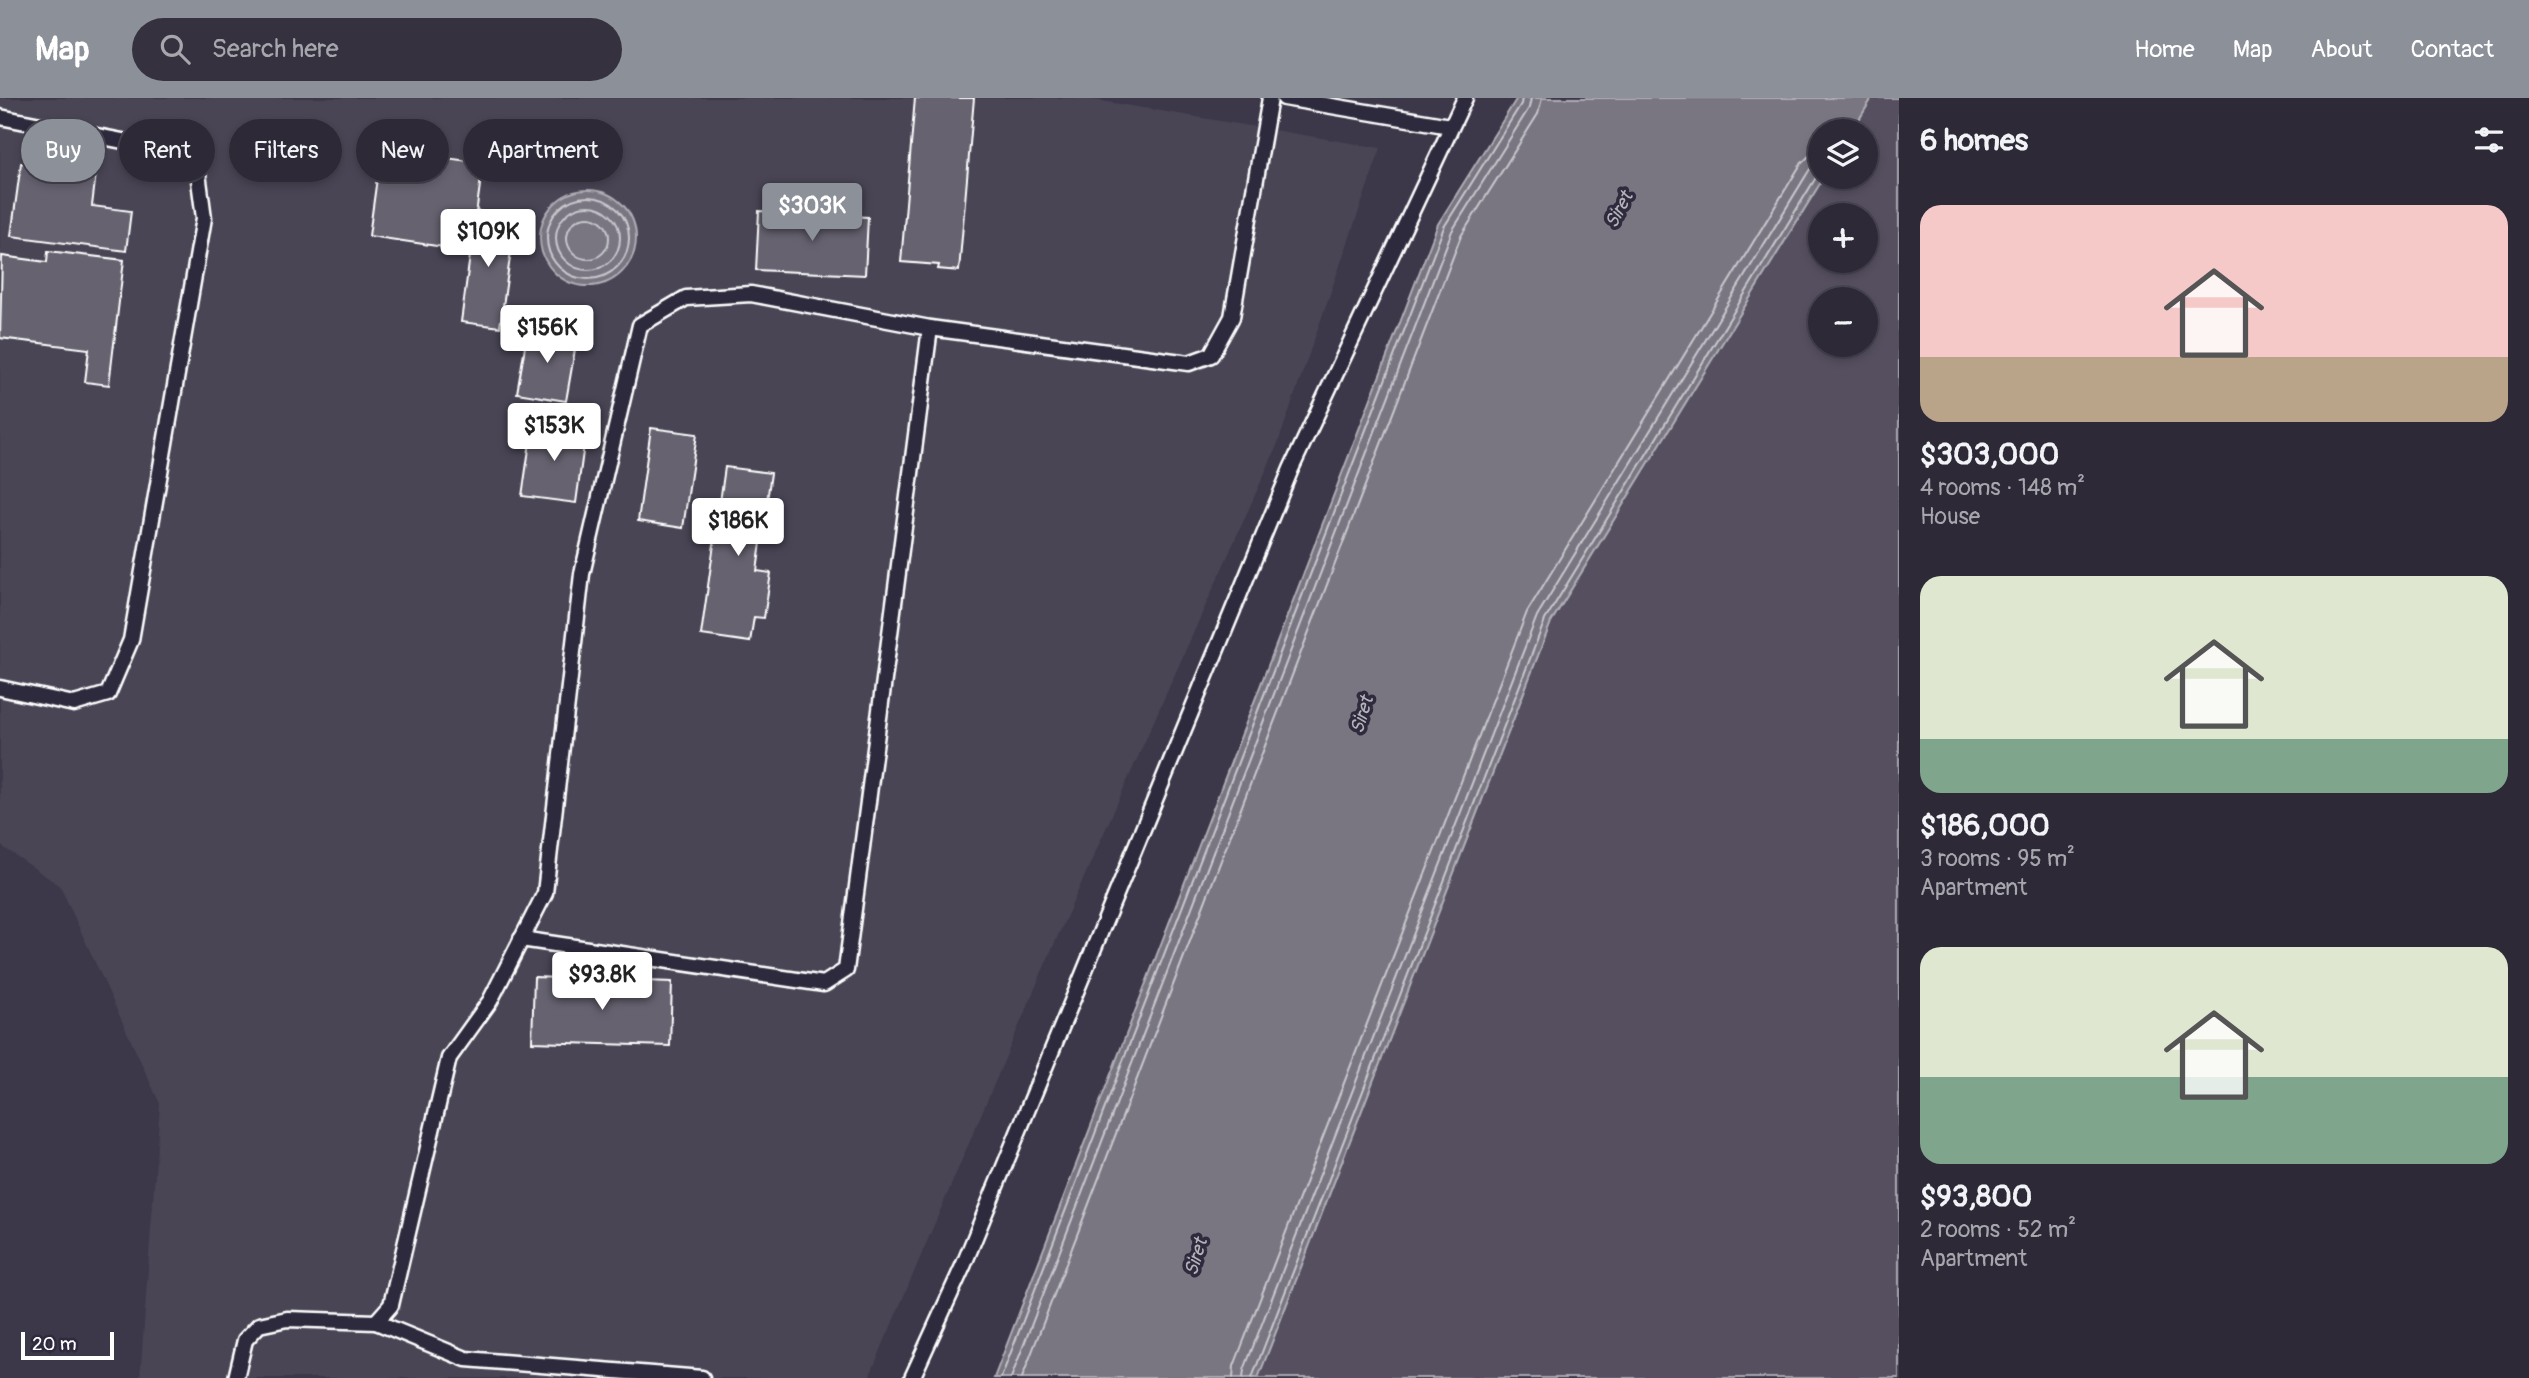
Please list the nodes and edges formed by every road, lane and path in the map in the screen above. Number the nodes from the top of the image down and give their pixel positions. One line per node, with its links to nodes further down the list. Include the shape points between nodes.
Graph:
1 (1270, 98): 6 (lane, via 1231,317 1211,355 1189,363)
2 (1284, 98): 5 (lane)
3 (1465, 98): 5 (lane)
4 (0, 117): 7 (lane, via 184,153 198,173 204,218 131,640 108,694 74,704)
5 (1450, 126): 12 (lane, via 1291,469 969,1251)
6 (930, 328): 8 (lane, via 751,294 686,298 640,325 582,574 545,893); 8 (lane, via 846,970 824,984)
7 (0, 688)
8 (522, 939): 9 (lane, via 490,1002 449,1058 391,1305)
9 (376, 1322): 10 (lane, via 287,1320 259,1325 245,1340); 11 (lane, via 466,1359)
10 (236, 1378)
11 (702, 1378)
12 (912, 1378)

